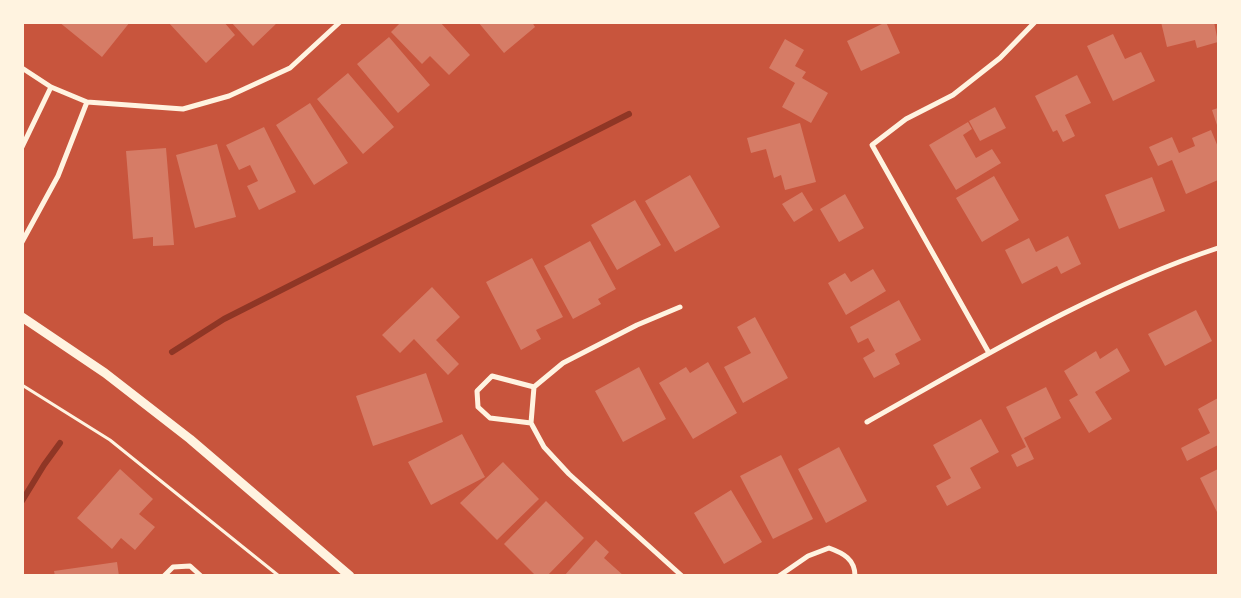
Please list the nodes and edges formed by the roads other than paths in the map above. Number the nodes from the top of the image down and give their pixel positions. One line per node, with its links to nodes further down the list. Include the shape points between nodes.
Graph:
1 (340, 22): 5 (street, via 290,68 229,96 183,110)
2 (1035, 22): 11 (street, via 1000,58 953,95 906,119 872,145)
3 (22, 68): 4 (street)
4 (51, 86): 5 (street); 6 (street)
5 (87, 102): 7 (street, via 58,176)
6 (22, 147)
7 (22, 242)
8 (1218, 248): 11 (street, via 1102,295)
9 (680, 307): 12 (street, via 563,363)
10 (22, 316): 17 (street, via 105,373 190,439)
11 (989, 353): 13 (street)
12 (534, 387): 14 (street); 14 (street, via 492,376 477,391 478,407 490,418)
13 (867, 422)
14 (531, 423): 18 (street, via 544,447 569,474)
15 (164, 576): 16 (street, via 173,567 190,566)
16 (201, 576)
17 (350, 576)
18 (682, 576)
19 (779, 576): 20 (street, via 808,556 829,548 845,554 855,568)
20 (855, 576)

